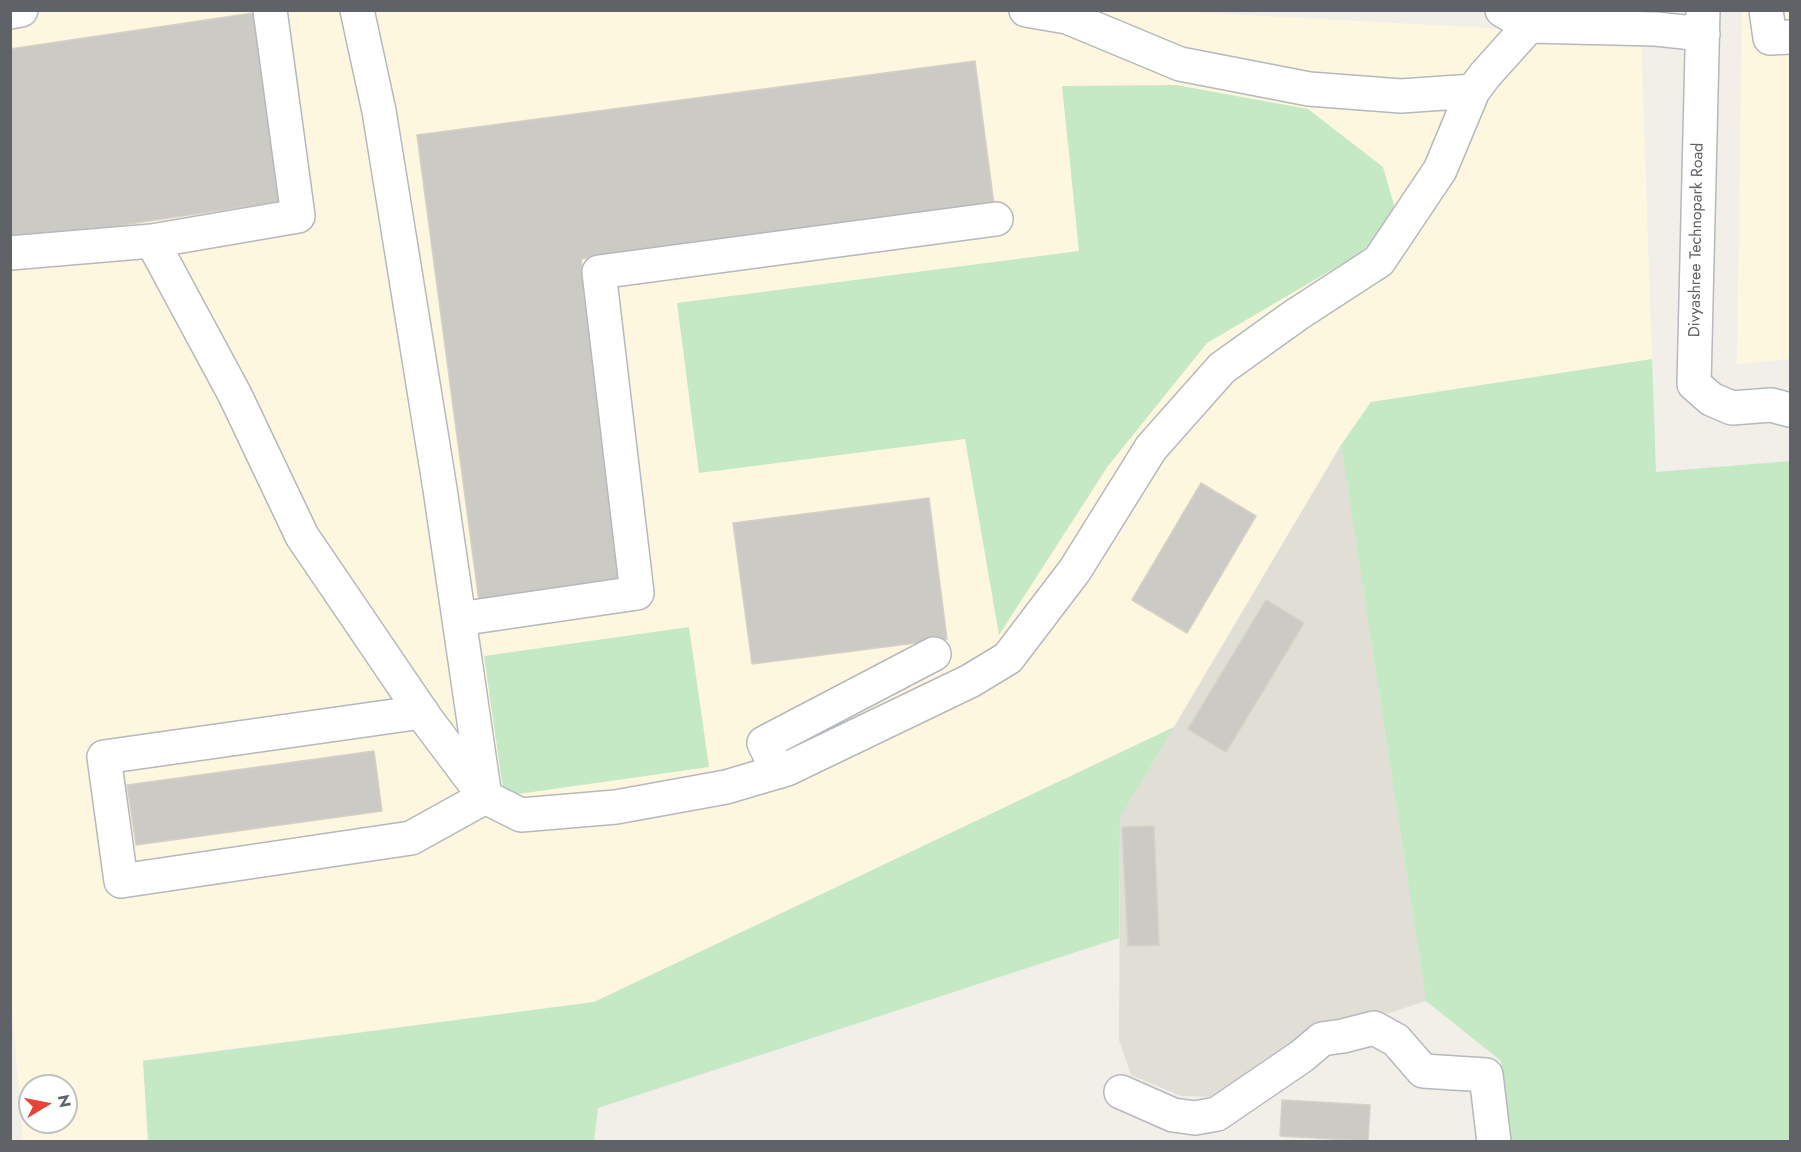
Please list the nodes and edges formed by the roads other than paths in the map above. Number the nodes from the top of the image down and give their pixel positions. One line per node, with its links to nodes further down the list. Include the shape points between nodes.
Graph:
1 (21, 10): 6 (street)
2 (270, 10): 12 (street, via 298,216)
3 (357, 10): 15 (street, via 379,111)
4 (1026, 10): 10 (street, via 1067,17 1180,64 1309,89 1401,96)
5 (1766, 10): 9 (street, via 1770,38)
6 (10, 12)
7 (1515, 18): 8 (street, via 1656,29); 10 (street)
8 (1703, 22): 14 (street, Divyashree Technopark Road, via 1694,384 1710,399 1732,408)
9 (1791, 37)
10 (1473, 91): 18 (street, via 1440,170 1379,261 1222,368 1151,448 1075,570 1008,658 970,681)
11 (996, 219): 15 (street, via 598,272 637,593)
12 (152, 241): 13 (street); 17 (street, via 235,395 302,536)
13 (10, 253)
14 (1784, 403)
15 (459, 619): 19 (street)
16 (934, 654): 18 (street)
17 (422, 712): 19 (street); 19 (street, via 104,757 121,881 411,838)
18 (771, 758): 19 (street, via 726,787 604,808 521,815)
19 (485, 797)
20 (1121, 1092): 21 (street, via 1173,1115 1195,1118 1217,1114 1322,1039 1374,1028 1396,1040 1423,1071 1486,1075)
21 (1494, 1142)

